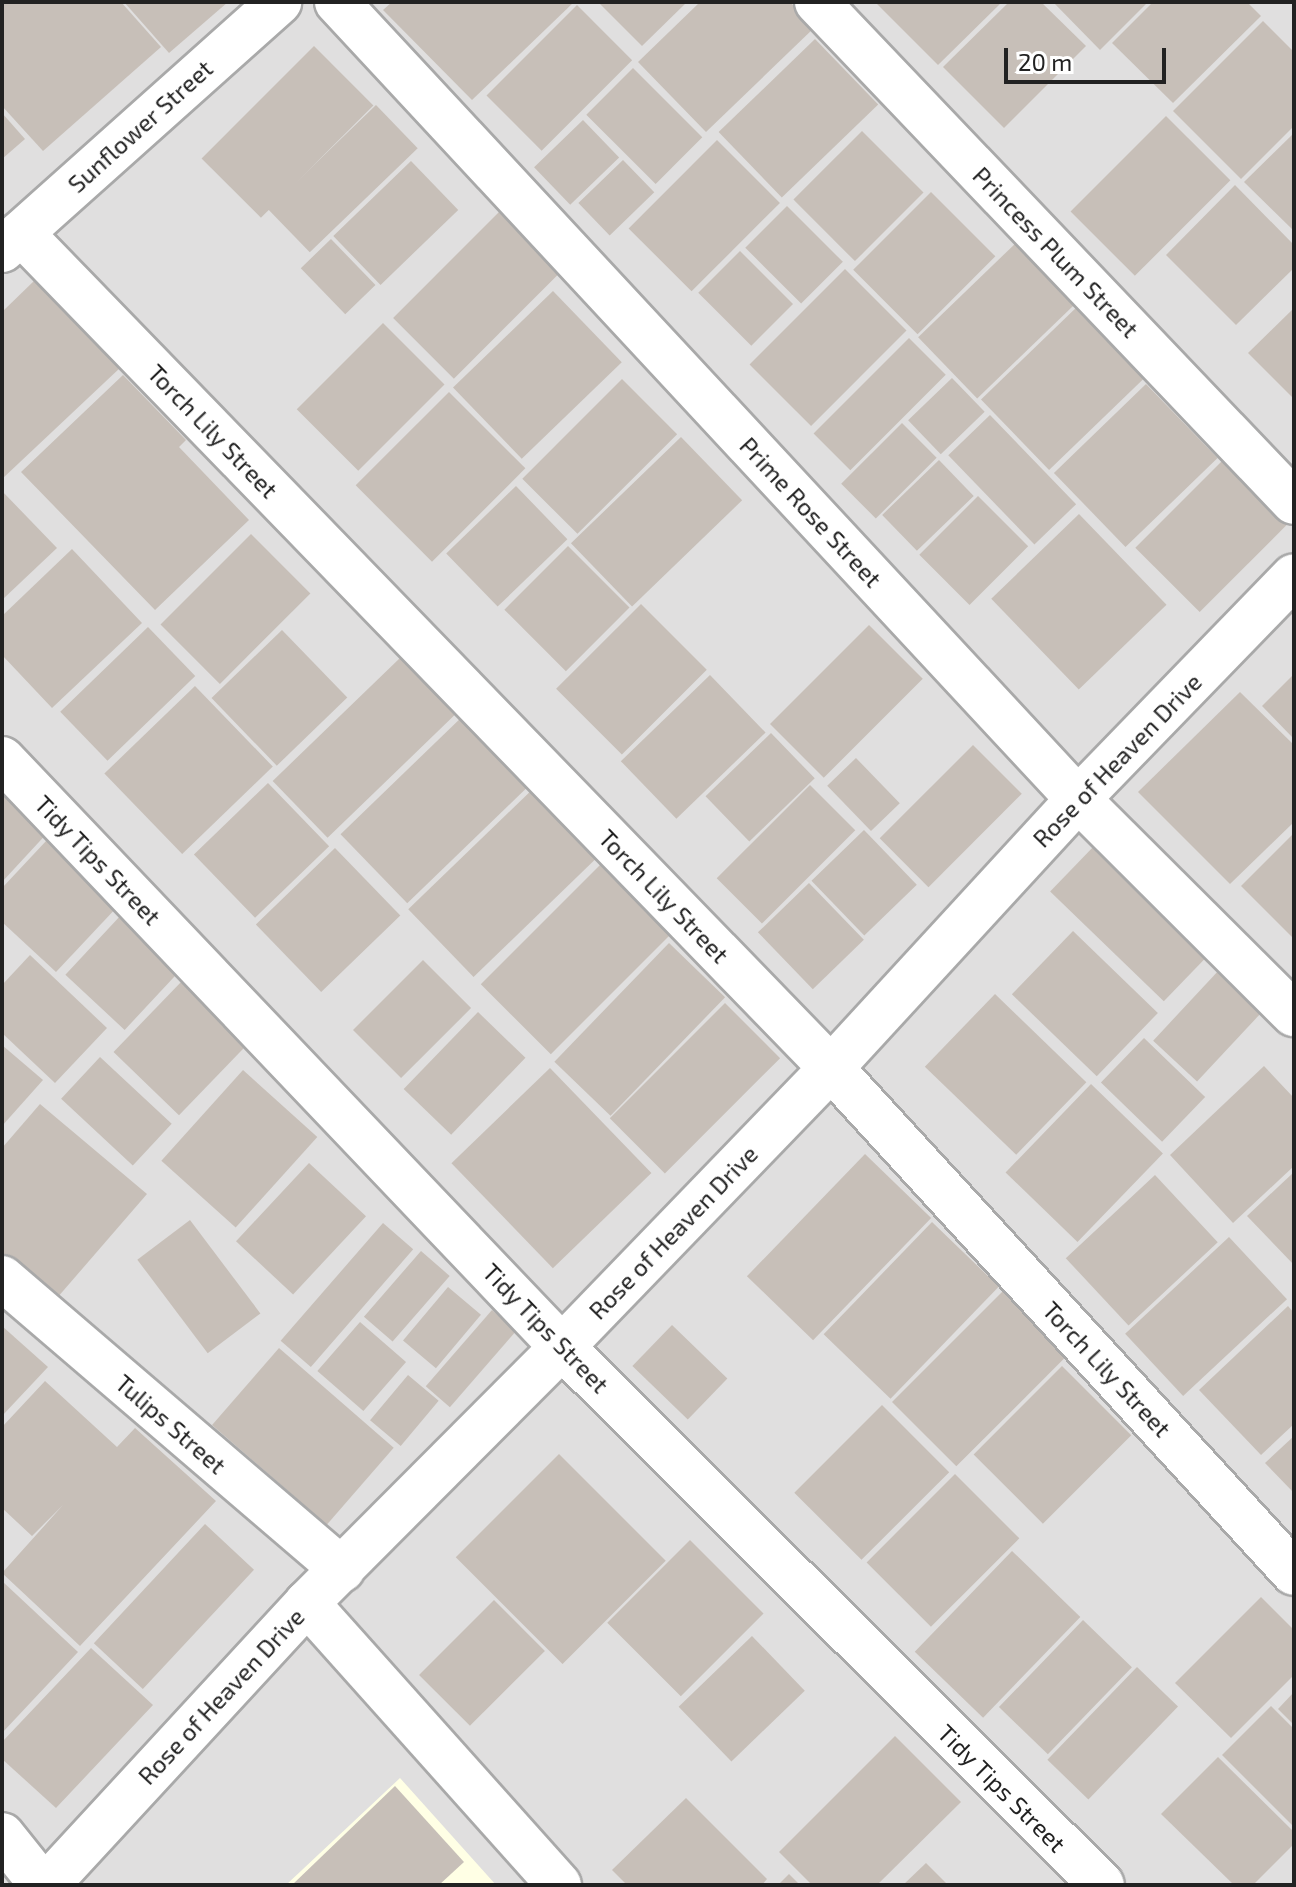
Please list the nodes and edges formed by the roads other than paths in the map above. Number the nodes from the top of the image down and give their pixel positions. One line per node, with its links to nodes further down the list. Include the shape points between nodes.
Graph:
1 (279, 2): 4 (street, Sunflower Street)
2 (337, 2): 8 (street, Prime Rose Street)
3 (817, 2): 5 (street, Princess Plum Street)
4 (11, 241): 10 (street, Torch Lily Street)
5 (1294, 502)
6 (1294, 576): 8 (street, Rose of Heaven Drive)
7 (2, 759): 12 (street, Tidy Tips Street)
8 (1078, 799): 9 (street, Prime Rose Street); 10 (street, Rose of Heaven Drive)
9 (1294, 1014)
10 (831, 1068): 12 (street, Rose of Heaven Drive); 14 (street, Torch Lily Street)
11 (2, 1278): 13 (street, Tulips Street)
12 (562, 1347): 13 (street, Rose of Heaven Drive); 19 (street, Tidy Tips Street)
13 (342, 1569): 15 (street, Rose of Heaven Drive)
14 (1294, 1573)
15 (307, 1603): 17 (street, Rose of Heaven Drive); 18 (street)
16 (2, 1835): 17 (street)
17 (45, 1885)
18 (559, 1885)
19 (1102, 1885)

